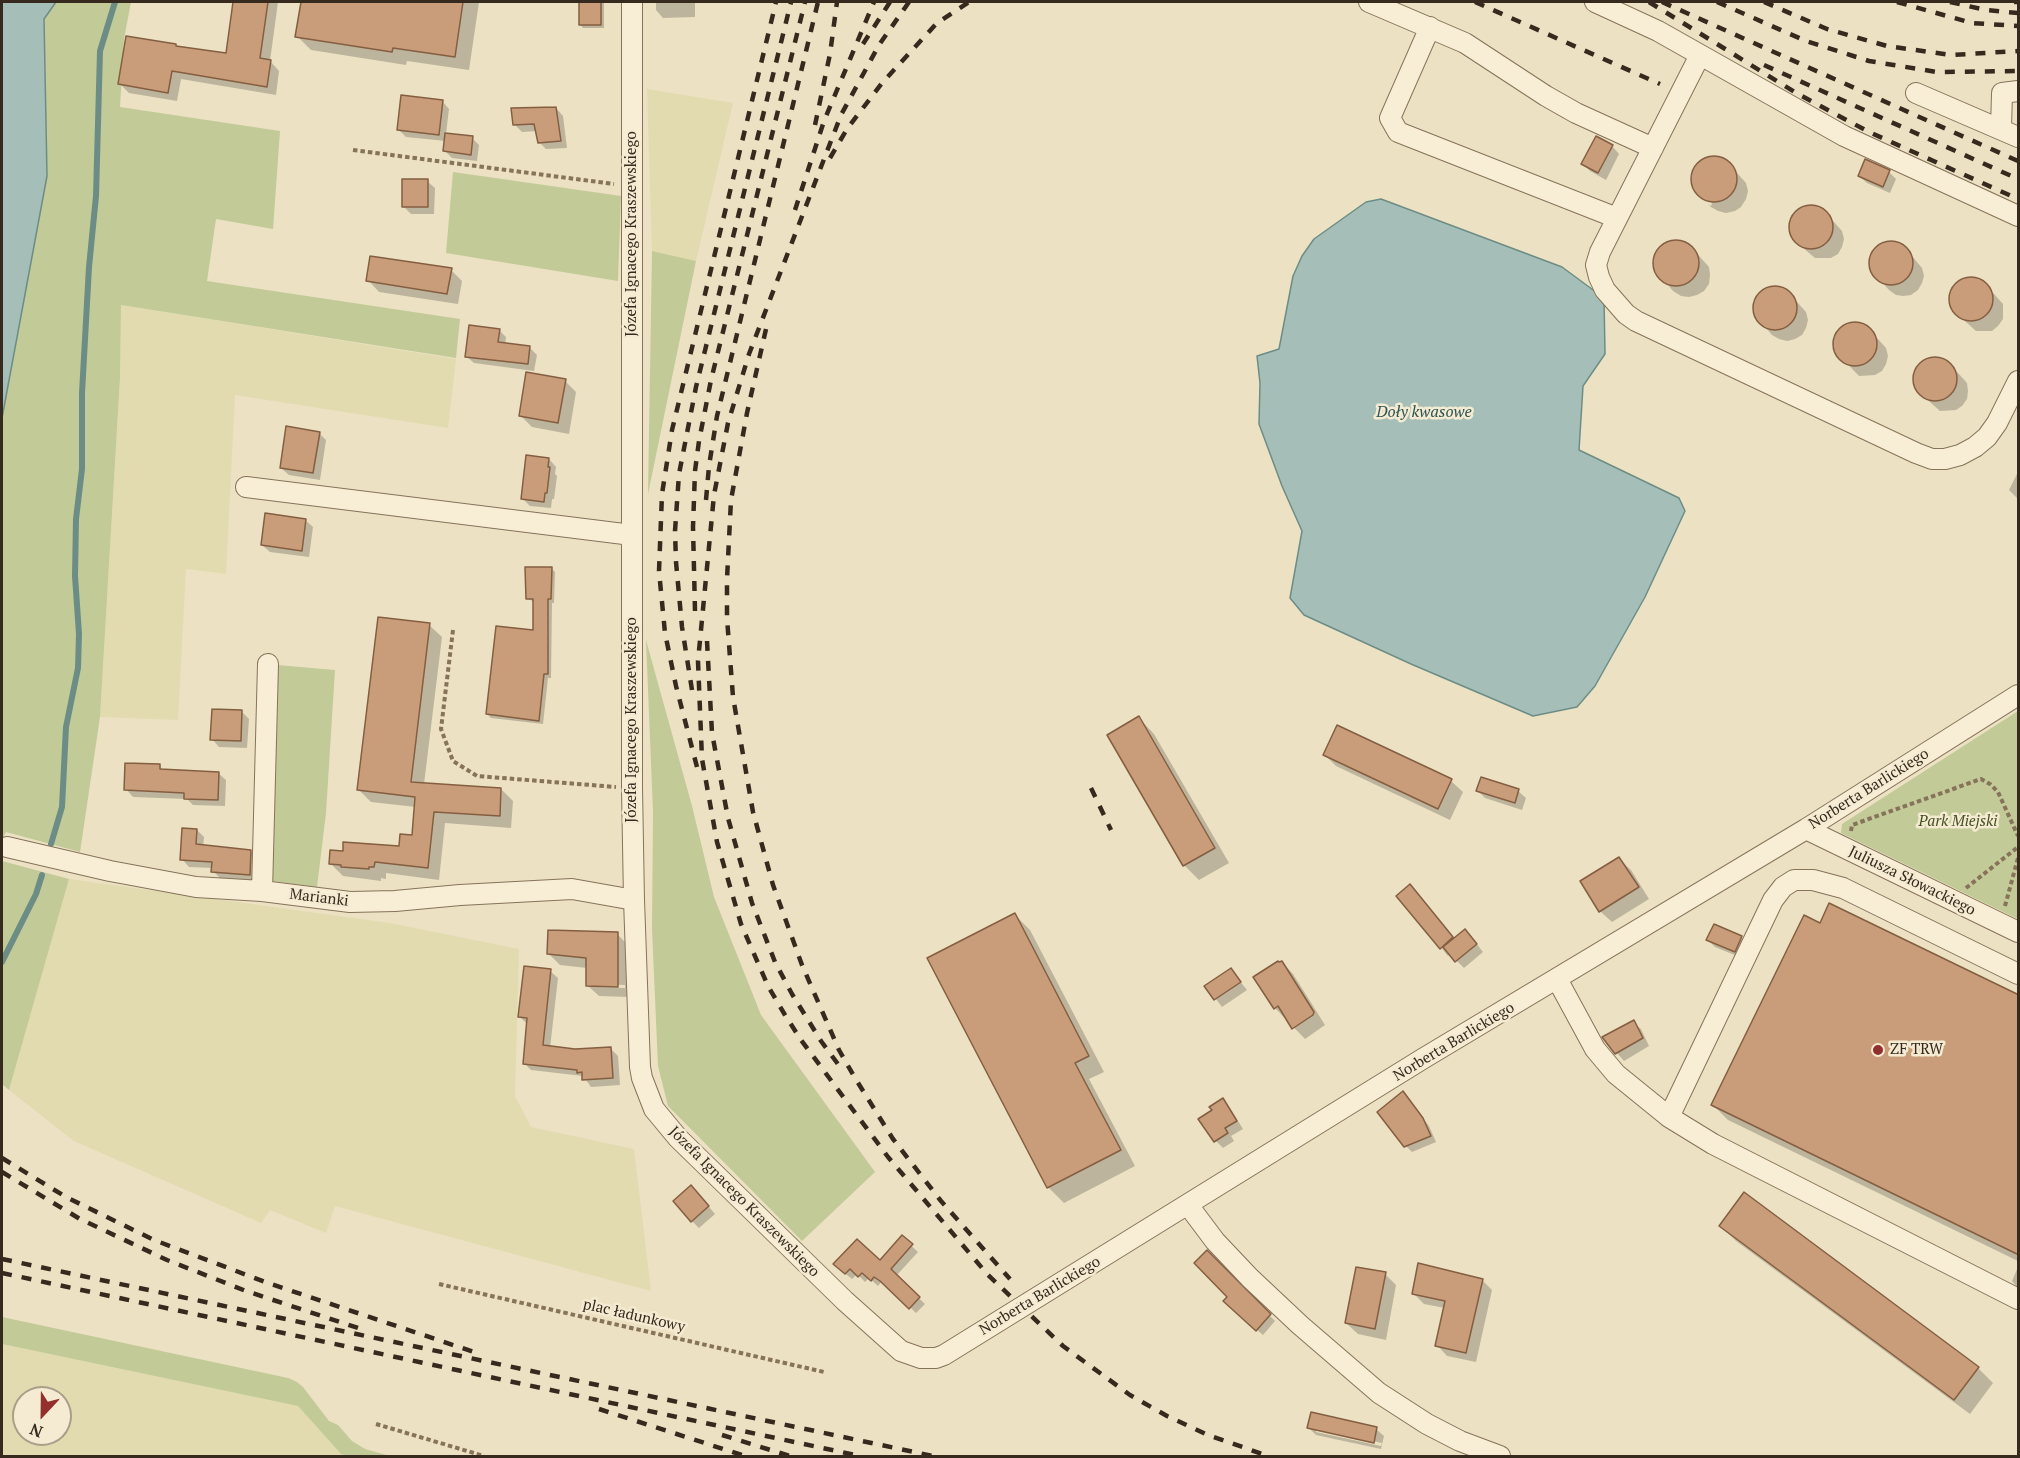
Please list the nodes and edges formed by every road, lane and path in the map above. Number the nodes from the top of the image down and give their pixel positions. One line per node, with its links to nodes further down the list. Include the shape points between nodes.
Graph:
1 (632, 2): 11 (street, Józefa Ignacego Kraszewskiego)
2 (1369, 2): 4 (street)
3 (1595, 2): 5 (street)
4 (1430, 27): 9 (street, via 1465,43 1576,113); 13 (street, via 1390,118 1398,132)
5 (1700, 55): 9 (street); 12 (street, via 1844,136)
6 (2019, 91): 8 (street, via 2002,93)
7 (1916, 93): 8 (street)
8 (2010, 133)
9 (1653, 148): 13 (street)
10 (352, 150): 11 (path)
11 (632, 187): 16 (street, Józefa Ignacego Kraszewskiego)
12 (2019, 216)
13 (1617, 218): 14 (street, via 1596,265 1605,290 1626,314 1916,453 1945,459 1975,447 1997,423)
14 (2019, 381)
15 (246, 487): 16 (street)
16 (632, 535): 20 (street, Józefa Ignacego Kraszewskiego)
17 (453, 630): 20 (path, via 441,729 453,760 477,776)
18 (268, 664): 28 (street)
19 (2019, 695): 22 (street, Norberta Barlickiego)
20 (632, 789): 29 (street, Józefa Ignacego Kraszewskiego)
21 (1852, 825): 23 (path, via 1981,779 1998,792)
22 (1806, 829): 31 (street, Juliusza Słowackiego); 33 (street, Norberta Barlickiego)
23 (2019, 836)
24 (7, 847): 28 (street, Marianki, via 196,887)
25 (2019, 847): 27 (path)
26 (2019, 858): 30 (path)
27 (1966, 888)
28 (262, 891): 29 (street, Marianki, via 350,902 572,890)
29 (634, 900): 38 (street, Józefa Ignacego Kraszewskiego, via 640,1066 654,1109 694,1155)
30 (2005, 907)
31 (2019, 932)
32 (2019, 974): 34 (street, via 1843,888 1813,880 1794,880 1773,900)
33 (1557, 979): 34 (street, via 1595,1049 1616,1074); 35 (street, Norberta Barlickiego)
34 (1669, 1117): 37 (street, via 1713,1144)
35 (1188, 1205): 38 (street, Norberta Barlickiego, via 944,1355 921,1358 901,1351); 42 (street, via 1250,1278 1379,1393 1427,1424)
36 (439, 1284): 39 (path, plac ładunkowy)
37 (2019, 1299)
38 (885, 1339)
39 (824, 1372)
40 (376, 1424): 41 (path)
41 (484, 1456)
42 (1500, 1456)

